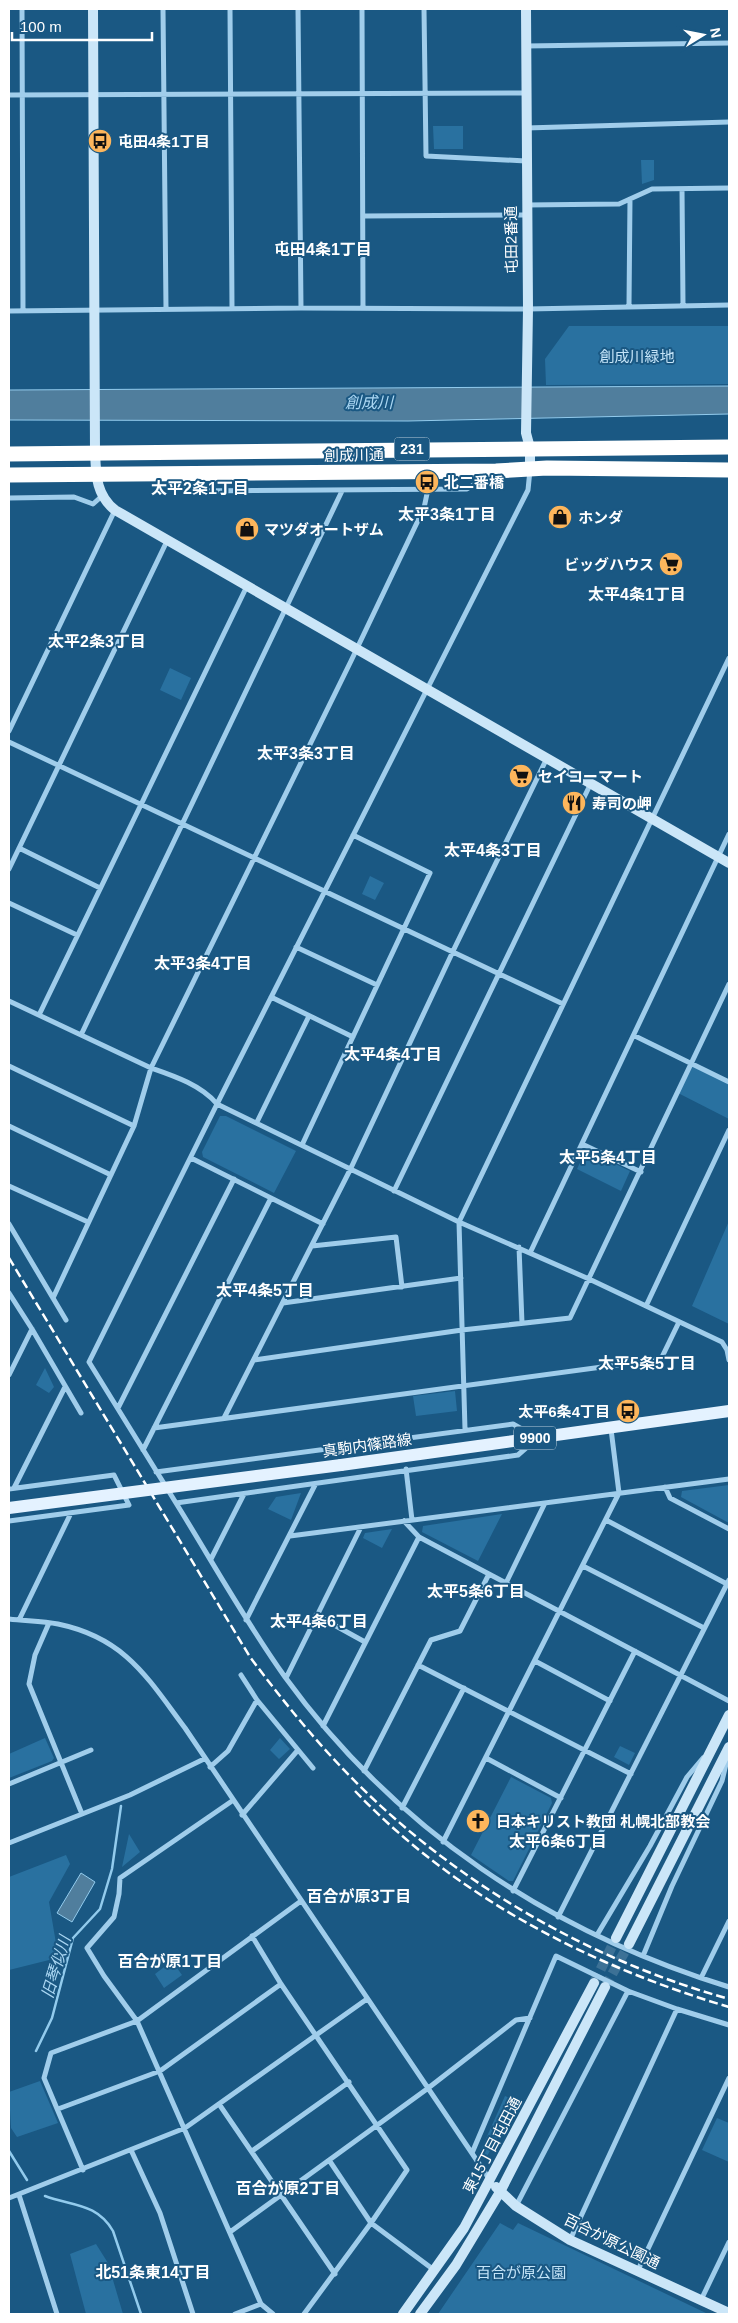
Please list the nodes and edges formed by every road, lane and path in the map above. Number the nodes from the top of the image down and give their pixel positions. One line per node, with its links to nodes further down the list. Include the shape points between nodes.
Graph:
1 (22, 9): 19 (street)
2 (93, 9): 14 (street)
3 (163, 9): 15 (street)
4 (230, 9): 16 (street)
5 (298, 9): 17 (street)
6 (362, 9): 11 (street)
7 (424, 9): 12 (street)
8 (526, 9): 10 (street, 屯田2番通)
9 (729, 43): 10 (street)
10 (526, 46): 13 (street, 屯田2番通)
11 (363, 93): 12 (street); 17 (street); 27 (street)
12 (425, 93): 13 (street); 22 (street, via 426,156)
13 (526, 93): 21 (street, 屯田2番通)
14 (93, 94): 15 (street); 19 (street); 36 (street)
15 (164, 94): 16 (street); 34 (street)
16 (230, 94): 17 (street); 31 (street)
17 (298, 94): 32 (street)
18 (9, 95): 19 (street)
19 (22, 95): 38 (street)
20 (729, 122): 21 (street)
21 (526, 128): 22 (street, 屯田2番通)
22 (526, 161): 26 (street, 屯田2番通)
23 (729, 188): 24 (street)
24 (682, 189): 25 (street, via 652,189); 29 (street)
25 (630, 199): 26 (street, via 619,204); 28 (street)
26 (526, 210): 27 (street); 35 (street, 屯田2番通)
27 (364, 216): 33 (street)
28 (629, 305): 29 (street); 35 (street)
29 (683, 305): 30 (street)
30 (729, 305)
31 (232, 308): 32 (street); 34 (street)
32 (301, 308): 33 (street)
33 (363, 308): 35 (street)
34 (166, 309): 36 (street)
35 (528, 309): 40 (street, 屯田2番通, via 526,426)
36 (94, 310): 38 (street); 41 (street)
37 (9, 311): 38 (street)
38 (23, 311)
39 (729, 447): 40 (highway, 創成川通 / 231)
40 (530, 448): 41 (highway, 創成川通 / 231); 43 (street, 屯田2番通)
41 (95, 452): 42 (highway, 創成川通 / 231); 46 (street)
42 (9, 454)
43 (530, 470): 44 (highway, 創成川通 / 231); 45 (highway, 創成川通 / 231); 59 (street, via 528,490)
44 (729, 470)
45 (496, 471): 47 (highway, 創成川通 / 231); 49 (street, via 467,489)
46 (96, 474): 47 (highway, 創成川通 / 231); 48 (highway, 創成川通 / 231); 51 (street)
47 (168, 474): 50 (street, via 190,491)
48 (9, 475)
49 (428, 489): 50 (street); 57 (street, via 424,508)
50 (342, 491): 56 (street)
51 (102, 496): 52 (street, via 93,504 74,497); 53 (street)
52 (9, 498)
53 (115, 510): 54 (street); 60 (street)
54 (168, 540): 55 (street); 63 (street)
55 (247, 586): 56 (street); 65 (street)
56 (286, 608): 57 (street); 67 (street)
57 (357, 649): 59 (street); 71 (street)
58 (729, 658): 66 (street)
59 (426, 688): 62 (street); 69 (street)
60 (9, 731)
61 (9, 742): 63 (street)
62 (547, 758): 64 (street); 81 (street)
63 (58, 766): 65 (street); 70 (street)
64 (591, 783): 66 (street); 82 (street)
65 (141, 803): 67 (street); 75 (street)
66 (652, 818): 72 (street); 87 (street)
67 (183, 824): 71 (street); 90 (street)
68 (729, 834): 72 (street)
69 (352, 835): 76 (street); 78 (street, via 430,873)
70 (19, 848): 74 (street); 75 (street)
71 (254, 857): 76 (street); 95 (street)
72 (718, 857): 73 (street); 91 (street)
73 (729, 863)
74 (9, 869)
75 (100, 888): 79 (street)
76 (325, 892): 78 (street); 80 (street)
77 (9, 903): 79 (street)
78 (403, 928): 81 (street); 83 (street)
79 (77, 935): 88 (street)
80 (296, 947): 83 (street); 85 (street)
81 (453, 952): 82 (street); 105 (street)
82 (499, 974): 87 (street); 110 (street)
83 (377, 984): 92 (street)
84 (729, 984): 93 (street)
85 (271, 997): 89 (street); 97 (street)
86 (9, 1001): 88 (street)
87 (563, 1004): 113 (street)
88 (39, 1015): 90 (street)
89 (309, 1016): 92 (street); 98 (street)
90 (81, 1035): 95 (street)
91 (634, 1036): 93 (street); 102 (street)
92 (353, 1037): 103 (street)
93 (692, 1064): 96 (street); 106 (street)
94 (9, 1066): 100 (street)
95 (151, 1068): 97 (street, via 208,1093); 100 (street)
96 (729, 1082)
97 (217, 1104): 98 (street); 104 (street)
98 (257, 1122): 103 (street)
99 (9, 1126): 107 (street)
100 (134, 1126): 107 (street)
101 (729, 1130): 125 (street)
102 (582, 1144): 106 (street); 118 (street)
103 (302, 1145): 105 (street)
104 (190, 1158): 108 (street); 136 (street, via 89,1362)
105 (350, 1170): 110 (street); 115 (street)
106 (641, 1172): 120 (street)
107 (110, 1175): 112 (street)
108 (234, 1179): 111 (street); 136 (street)
109 (9, 1186): 112 (street)
110 (394, 1192): 113 (street)
111 (271, 1198): 115 (street); 140 (street)
112 (88, 1222): 123 (street)
113 (459, 1222): 117 (street); 119 (street)
114 (9, 1224): 123 (street)
115 (323, 1224): 116 (street)
116 (312, 1246): 121 (street, via 396,1237); 124 (street)
117 (519, 1247): 118 (street); 128 (street)
118 (530, 1253): 120 (street)
119 (460, 1278): 121 (street); 130 (street)
120 (589, 1279): 125 (street); 128 (street, via 570,1318)
121 (402, 1286): 124 (street)
122 (9, 1293): 129 (street)
123 (53, 1298): 126 (street)
124 (283, 1303): 131 (street)
125 (646, 1306): 127 (street)
126 (66, 1320)
127 (679, 1322): 132 (street, via 722,1342); 135 (street, via 661,1359)
128 (522, 1323): 130 (street)
129 (32, 1329): 133 (street); 134 (street)
130 (462, 1330): 131 (street); 135 (street)
131 (254, 1360): 139 (street)
132 (729, 1360)
133 (9, 1374)
134 (65, 1387): 138 (street); 150 (street)
135 (463, 1387): 139 (street); 142 (street)
136 (118, 1408): 144 (street)
137 (729, 1411): 141 (main road, 真駒内篠路線 / 9900)
138 (81, 1413)
139 (224, 1418): 140 (street)
140 (154, 1428): 144 (street)
141 (611, 1428): 143 (main road, 真駒内篠路線 / 9900); 151 (street)
142 (466, 1429): 143 (street, via 513,1424); 146 (street)
143 (538, 1438): 145 (street, via 518,1455); 155 (main road, 真駒内篠路線 / 9900, bridge)
144 (143, 1450): 146 (street)
145 (406, 1469): 148 (street); 157 (street)
146 (156, 1472): 153 (street)
147 (729, 1479): 149 (street)
148 (315, 1485): 152 (street); 163 (street)
149 (665, 1487): 151 (street); 162 (street, via 670,1498)
150 (11, 1489): 156 (street, via 114,1475 129,1505)
151 (619, 1493): 154 (street); 158 (street)
152 (244, 1494): 153 (street); 165 (street)
153 (176, 1502): 165 (street)
154 (545, 1503): 157 (street); 169 (street)
155 (9, 1508)
156 (71, 1513): 159 (street); 173 (street)
157 (412, 1520): 160 (street)
158 (606, 1520): 166 (street); 168 (street)
159 (9, 1521)
160 (404, 1521): 161 (street); 164 (street)
161 (361, 1526): 163 (street); 171 (street)
162 (729, 1529)
163 (290, 1536): 174 (street)
164 (419, 1537): 167 (street); 177 (street)
165 (211, 1559): 174 (street)
166 (583, 1566): 170 (street); 176 (street)
167 (489, 1574): 169 (street); 180 (street, via 460,1630 431,1640)
168 (728, 1582): 176 (street)
169 (506, 1583): 170 (street)
170 (560, 1612): 178 (street); 179 (street)
171 (316, 1615): 177 (street); 183 (street)
172 (9, 1619): 173 (street)
173 (19, 1620): 175 (street)
174 (246, 1620): 183 (street)
175 (49, 1623): 197 (street, via 89,1633 118,1648 147,1677); 198 (street, via 35,1655 30,1684)
176 (704, 1628): 182 (street)
177 (365, 1642): 190 (street)
178 (635, 1651): 182 (street); 187 (street)
179 (535, 1661): 187 (street); 188 (street)
180 (418, 1665): 184 (street); 201 (street)
181 (241, 1675): 185 (street)
182 (681, 1675): 186 (street); 202 (street)
183 (286, 1678): 190 (street)
184 (464, 1688): 188 (street); 206 (street)
185 (257, 1700): 194 (street); 199 (street, via 228,1751)
186 (729, 1701)
187 (610, 1702): 195 (street)
188 (509, 1711): 195 (street); 196 (street)
189 (729, 1715): 192 (street)
190 (323, 1726): 201 (street)
191 (729, 1747): 218 (street); 219 (street, via 722,1782 672,1886)
192 (712, 1748): 215 (street, via 687,1777); 217 (street)
193 (91, 1750): 198 (street)
194 (298, 1750): 200 (street); 208 (street)
195 (585, 1750): 202 (street); 204 (street)
196 (486, 1758): 204 (street); 209 (street)
197 (204, 1759): 199 (street); 207 (street)
198 (62, 1763): 203 (street); 207 (street)
199 (210, 1767): 205 (street)
200 (313, 1768)
201 (364, 1771): 206 (street)
202 (631, 1774): 213 (street)
203 (9, 1784)
204 (561, 1798): 211 (street)
205 (232, 1801): 208 (street); 229 (street, via 120,1878 114,1917 87,1948)
206 (402, 1808): 209 (street)
207 (82, 1814): 210 (street)
208 (242, 1815): 212 (street)
209 (443, 1842): 211 (street)
210 (9, 1843)
211 (513, 1891): 213 (street)
212 (301, 1901): 216 (street); 226 (street)
213 (558, 1917): 215 (street)
214 (729, 1921): 220 (street)
215 (597, 1935): 219 (street)
216 (252, 1936): 222 (street); 229 (street)
217 (616, 1938)
218 (628, 1944)
219 (644, 1956): 220 (street)
220 (701, 1978): 224 (street)
221 (594, 1982): 245 (street, 東15丁目屯田通)
222 (281, 1984): 231 (street); 232 (street)
223 (605, 1987): 246 (street, 東15丁目屯田通)
224 (729, 1987)
225 (628, 1991): 227 (street); 228 (street, via 556,1956); 250 (street)
226 (366, 1999): 231 (street); 235 (street)
227 (676, 2009): 230 (street); 253 (street)
228 (530, 2018): 235 (street, via 516,2020); 242 (street)
229 (137, 2021): 232 (street); 237 (street, via 51,2053 44,2078)
230 (729, 2025)
231 (317, 2034): 234 (street); 236 (street)
232 (160, 2071): 237 (street); 239 (street)
233 (729, 2078): 256 (street)
234 (348, 2082): 238 (street); 241 (street)
235 (427, 2089): 238 (street); 242 (street)
236 (219, 2104): 239 (street); 241 (street)
237 (58, 2109): 244 (street)
238 (378, 2125): 243 (street); 251 (street, via 407,2170)
239 (184, 2128): 240 (street); 252 (street)
240 (132, 2150): 244 (street); 262 (street, via 160,2213)
241 (252, 2151): 248 (street)
242 (472, 2153): 245 (street)
243 (329, 2160): 248 (street); 251 (street)
244 (84, 2170): 247 (street)
245 (490, 2181): 246 (street, 百合が原公園通); 255 (street, 東15丁目屯田通, via 464,2228)
246 (500, 2192): 250 (street, 百合が原公園通); 267 (street, 東15丁目屯田通, via 456,2265)
247 (18, 2195): 249 (street); 261 (street)
248 (280, 2195): 252 (street); 257 (street)
249 (9, 2198)
250 (516, 2206): 253 (street, 百合が原公園通)
251 (372, 2223): 255 (street); 257 (street)
252 (230, 2232): 259 (street)
253 (570, 2240): 256 (street, 百合が原公園通)
254 (729, 2242): 258 (street)
255 (434, 2270): 266 (street, 東15丁目屯田通)
256 (638, 2270): 258 (street, 百合が原公園通)
257 (335, 2274): 265 (street)
258 (701, 2300): 260 (street, 百合が原公園通)
259 (261, 2304): 263 (street); 264 (street)
260 (729, 2313)
261 (57, 2314)
262 (193, 2314)
263 (235, 2314)
264 (273, 2314)
265 (304, 2314)
266 (403, 2314)
267 (420, 2314)

